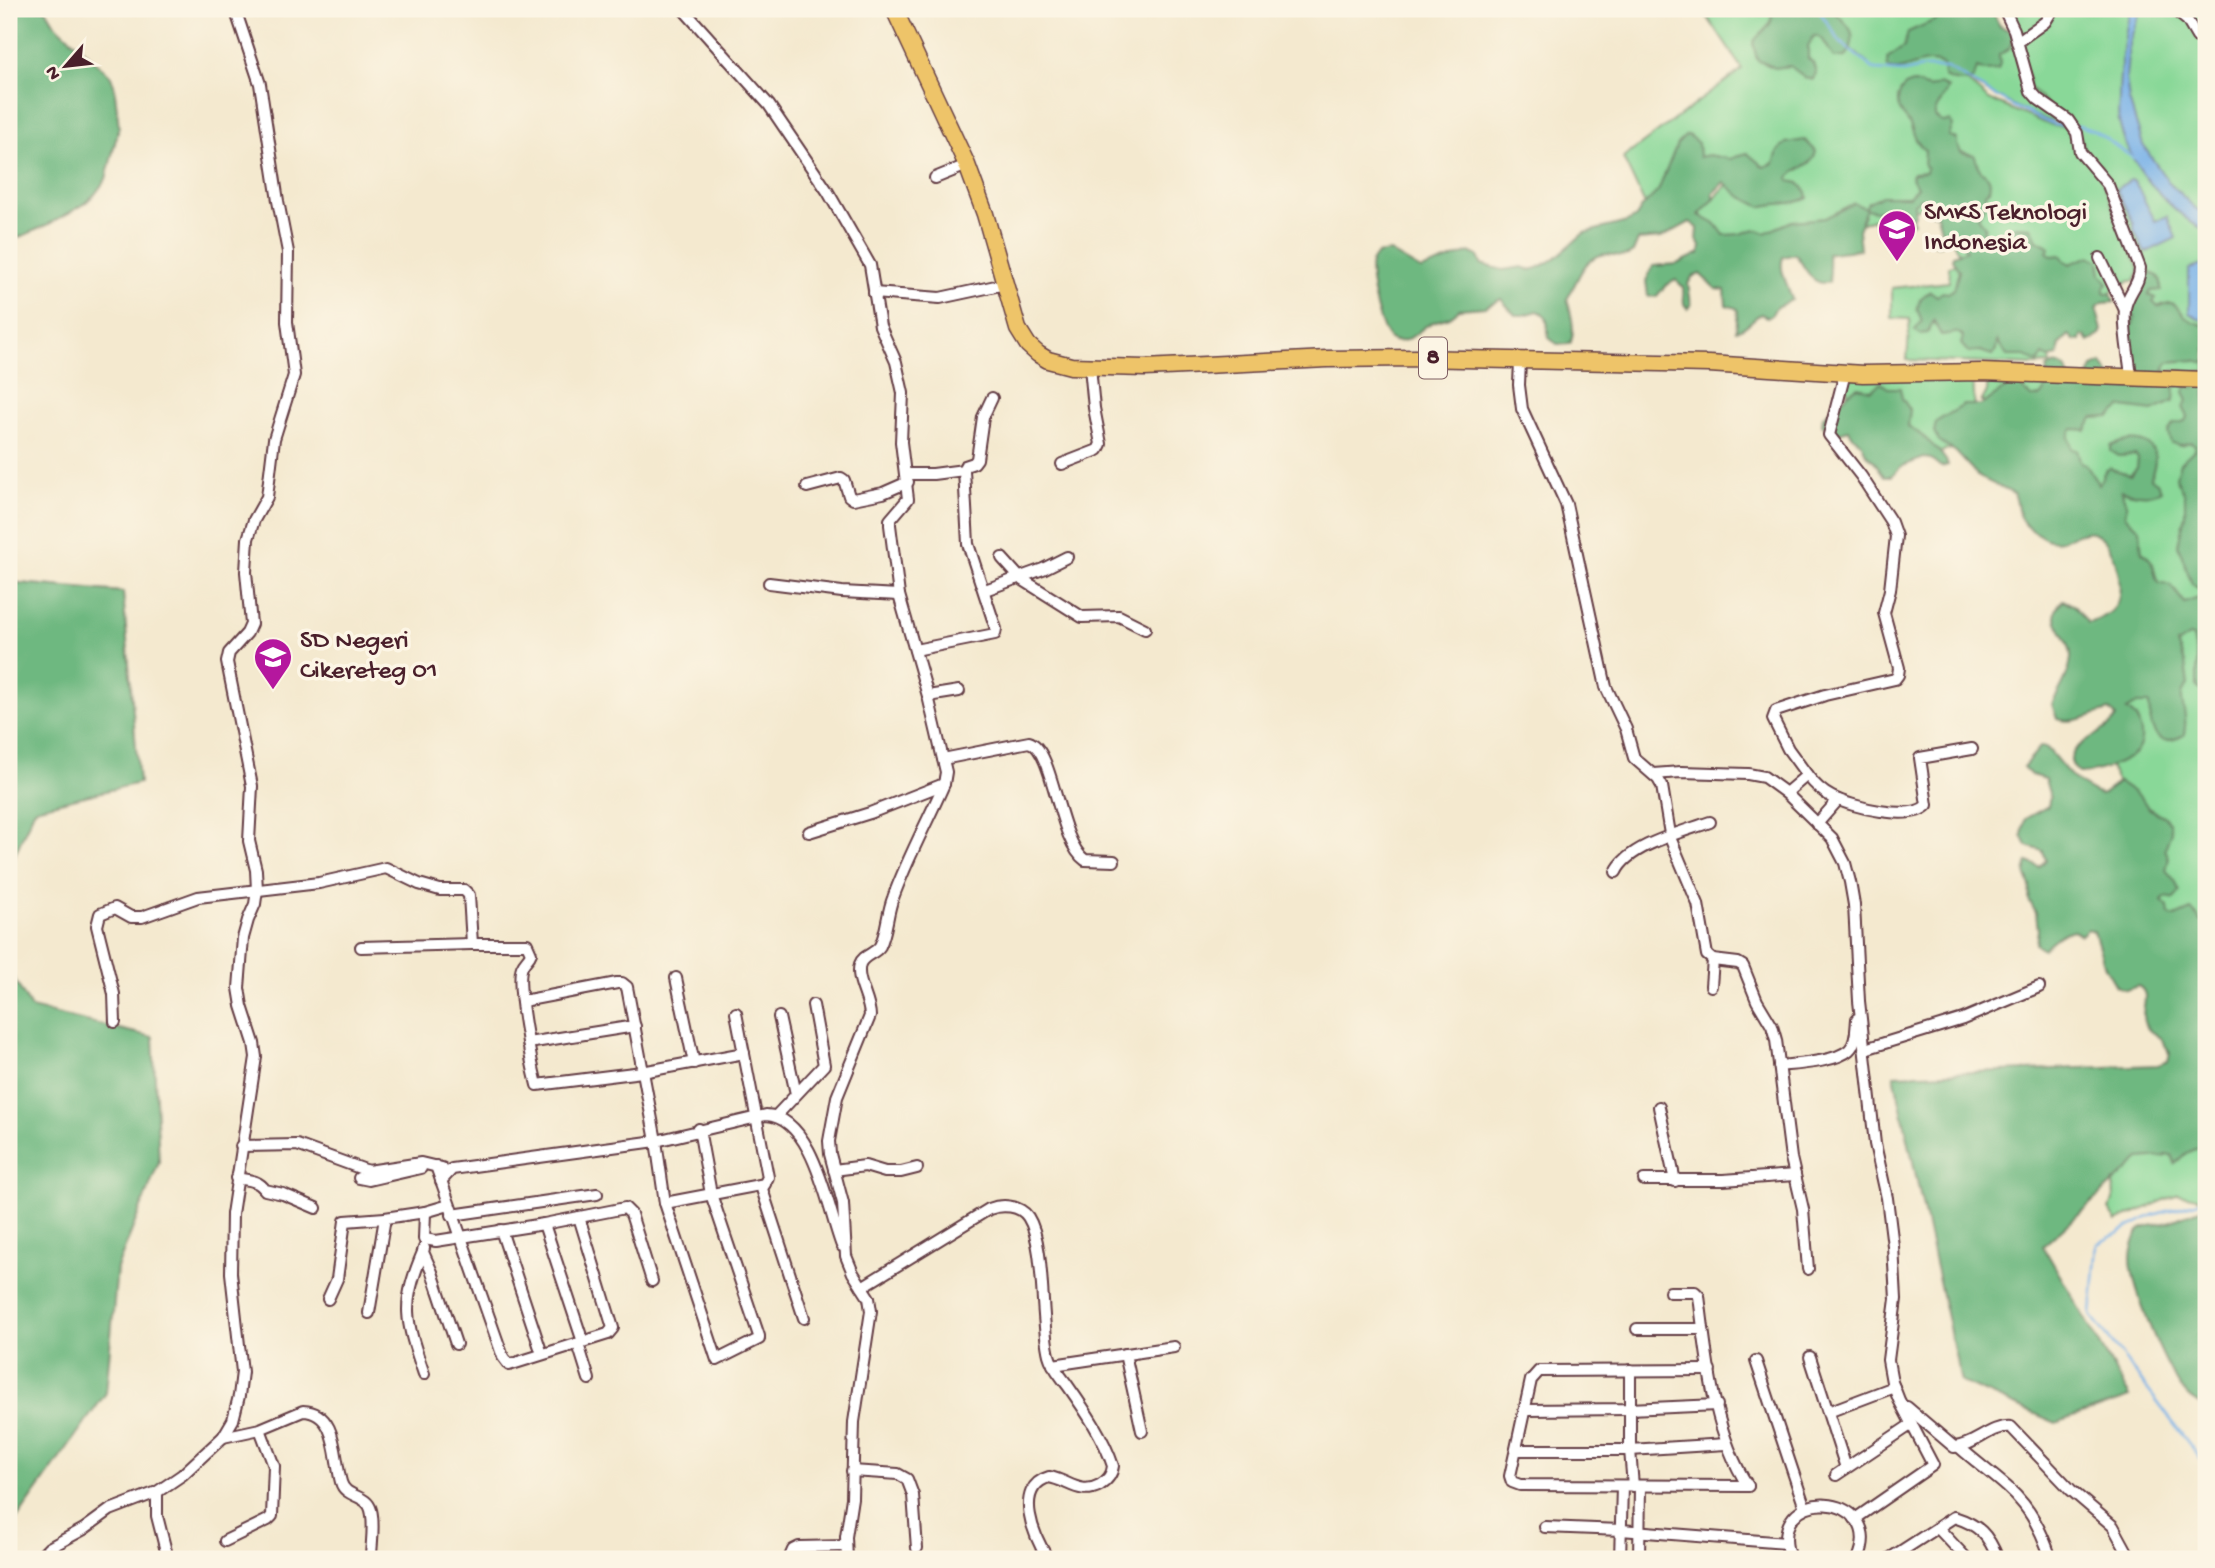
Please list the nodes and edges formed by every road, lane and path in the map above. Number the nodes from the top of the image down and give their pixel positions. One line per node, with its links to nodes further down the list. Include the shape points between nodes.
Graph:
1 (235, 9): 48 (street, via 260,84 288,252 287,322 294,375 274,439 267,497 248,539 251,624 228,659 252,781 249,841)
2 (683, 9): 13 (street, via 794,139 870,265)
3 (894, 9): 9 (highway, 8)
4 (2004, 9): 8 (street)
5 (2053, 9): 8 (street, via 2045,22)
6 (2173, 9): 7 (street)
7 (2197, 37)
8 (2017, 42): 14 (street, via 2034,95 2068,120 2077,133 2082,155 2108,185 2140,268)
9 (967, 165): 10 (street); 12 (highway, 8)
10 (935, 178)
11 (2100, 258): 14 (street)
12 (1005, 284): 13 (street, via 940,298); 16 (highway, 8, via 1018,329 1028,345 1059,364)
13 (874, 293): 23 (street, via 901,386 901,442)
14 (2125, 310): 18 (street)
15 (1520, 361): 16 (highway, 8, via 1327,359); 17 (highway, 8, via 1709,364); 37 (street, via 1522,409 1566,504 1603,678 1634,758)
16 (1090, 367): 21 (street, via 1101,444 1098,450)
17 (1844, 373): 18 (highway, 8); 38 (street, via 1829,435 1881,505 1896,536 1884,613 1899,668 1891,680 1776,711 1773,719 1788,750)
18 (2131, 376): 19 (highway, 8)
19 (2206, 380)
20 (992, 398): 22 (street, via 983,417 977,459)
21 (1062, 464)
22 (964, 470): 23 (street); 29 (street, via 966,533)
23 (907, 478): 24 (street, via 873,496 853,499 841,478); 30 (street, via 908,499 890,520)
24 (807, 487)
25 (1067, 557): 27 (street)
26 (1002, 558): 27 (street)
27 (1020, 578): 29 (street); 31 (street, via 1082,617 1119,616)
28 (769, 583): 30 (street)
29 (985, 590): 32 (street, via 995,634)
30 (900, 595): 32 (street)
31 (1145, 629)
32 (915, 650): 34 (street)
33 (959, 691): 34 (street)
34 (928, 696): 36 (street)
35 (1972, 749): 41 (street, via 1920,758 1927,805 1919,811 1887,812)
36 (943, 759): 39 (street); 46 (street, via 1034,743 1075,850 1085,860)
37 (1653, 774): 40 (street, via 1748,774 1764,777); 45 (street, via 1664,791)
38 (1807, 775): 40 (street); 41 (street)
39 (944, 784): 44 (street); 78 (street, via 910,855 881,943 860,966 870,1016 831,1119)
40 (1786, 793): 43 (street)
41 (1838, 800): 43 (street)
42 (1710, 822): 45 (street)
43 (1818, 824): 55 (street, via 1837,845 1850,882)
44 (809, 832)
45 (1670, 836): 47 (street, via 1627,857); 51 (street, via 1697,901 1707,955)
46 (1114, 861)
47 (1616, 872)
48 (257, 890): 49 (street, via 319,883 386,868 440,890 464,890 469,895); 60 (street, via 198,897 142,917 115,908 100,914 97,926 114,994); 74 (street, via 243,938 240,981 242,1006 256,1052)
49 (472, 944): 50 (street); 56 (street, via 527,944 531,953 521,968)
50 (361, 947)
51 (1713, 960): 53 (street); 66 (street, via 1744,968 1772,1026)
52 (676, 978): 65 (street)
53 (1711, 986)
54 (2039, 987): 63 (street, via 1971,1015)
55 (1859, 1001): 63 (street); 66 (street, via 1849,1050)
56 (523, 1002): 61 (street, via 622,983); 62 (street)
57 (813, 1005): 68 (street, via 824,1065)
58 (736, 1013): 64 (street)
59 (779, 1017): 68 (street)
60 (115, 1022)
61 (635, 1026): 62 (street); 67 (street)
62 (528, 1043): 67 (street, via 537,1085)
63 (1865, 1049): 121 (street, via 1875,1144 1894,1246 1896,1299 1888,1360)
64 (744, 1053): 65 (street); 71 (street)
65 (694, 1063): 67 (street)
66 (1779, 1066): 79 (street)
67 (642, 1072): 73 (street)
68 (796, 1094): 70 (street)
69 (1659, 1107): 84 (street)
70 (776, 1116): 71 (street); 99 (street, via 800,1137 816,1165)
71 (757, 1117): 72 (street); 85 (street, via 768,1177)
72 (699, 1129): 73 (street); 87 (street)
73 (656, 1141): 77 (street); 88 (street)
74 (241, 1146): 75 (street, via 297,1144 368,1171); 80 (street)
75 (431, 1165): 77 (street); 81 (street, via 369,1180); 83 (street)
76 (917, 1168): 78 (street)
77 (452, 1169): 83 (street)
78 (834, 1170): 99 (street, via 843,1203)
79 (1795, 1175): 84 (street); 100 (street)
80 (236, 1178): 89 (street, via 262,1184 265,1190); 130 (street, via 231,1259 242,1376 234,1414)
81 (359, 1178)
82 (1644, 1180): 84 (street)
83 (441, 1181): 90 (street)
84 (1675, 1181)
85 (765, 1184): 87 (street); 106 (street, via 762,1189)
86 (597, 1194): 90 (street)
87 (711, 1194): 88 (street); 88 (street, via 760,1336 717,1360)
88 (665, 1203)
89 (316, 1208)
90 (451, 1210): 91 (street); 96 (street)
91 (425, 1212): 93 (street); 97 (street)
92 (579, 1217): 94 (street); 101 (street, via 629,1209); 109 (street, via 613,1324 608,1334)
93 (385, 1219): 104 (street, via 345,1221 337,1279); 105 (street)
94 (544, 1224): 95 (street); 109 (street)
95 (501, 1230): 96 (street); 112 (street)
96 (461, 1238): 97 (street); 112 (street, via 505,1360 512,1365)
97 (424, 1240): 98 (street)
98 (423, 1252): 110 (street); 119 (street, via 406,1308)
99 (846, 1256): 102 (street)
100 (1808, 1269)
101 (652, 1281)
102 (862, 1287): 116 (street, via 989,1209 1004,1206 1023,1211 1038,1252); 136 (street, via 871,1311 856,1404)
103 (1670, 1292): 108 (street, via 1698,1294)
104 (328, 1299)
105 (369, 1313)
106 (804, 1318)
107 (1637, 1329): 108 (street)
108 (1702, 1329): 118 (street)
109 (580, 1343): 112 (street); 120 (street)
110 (456, 1344)
111 (1174, 1347): 113 (street)
112 (542, 1354)
113 (1125, 1354): 116 (street); 129 (street)
114 (1810, 1357): 126 (street)
115 (1756, 1361): 140 (street)
116 (1052, 1365): 156 (street, via 1095,1428 1113,1466 1109,1477 1089,1489 1049,1477 1035,1488 1029,1502 1030,1518)
117 (1630, 1370): 118 (street); 124 (street); 125 (street, via 1539,1371 1531,1380)
118 (1710, 1370): 123 (street)
119 (424, 1374)
120 (589, 1379)
121 (1895, 1387): 122 (street); 126 (street)
122 (1899, 1400): 127 (street); 132 (street, via 1949,1445)
123 (1717, 1405): 124 (street); 131 (street)
124 (1629, 1409): 125 (street); 134 (street)
125 (1526, 1410): 133 (street)
126 (1828, 1412): 135 (street)
127 (1912, 1424): 135 (street); 141 (street, via 1933,1465)
128 (260, 1429): 130 (street); 146 (street, via 275,1475 272,1516); 153 (street, via 303,1411 315,1413 324,1422 334,1441 343,1487 371,1509)
129 (1142, 1431)
130 (223, 1437): 139 (street)
131 (1726, 1444): 134 (street); 138 (street, via 1748,1486)
132 (1959, 1447): 163 (street, via 2016,1493 2043,1537); 164 (street, via 2011,1427 2070,1490 2113,1526)
133 (1517, 1450): 134 (street); 138 (street, via 1510,1476 1516,1485)
134 (1630, 1450): 138 (street)
135 (1846, 1468): 137 (street)
136 (852, 1471): 148 (street); 149 (street, via 898,1474 907,1479)
137 (1836, 1475)
138 (1632, 1486): 144 (street); 145 (street)
139 (157, 1492): 151 (street, via 110,1510); 152 (street, via 157,1516)
140 (1805, 1508): 141 (street, via 1832,1504); 147 (street, via 1794,1517)
141 (1855, 1519): 160 (street, via 1862,1544)
142 (1545, 1527): 144 (street)
143 (1938, 1528): 150 (street); 161 (street); 162 (street, via 1954,1517 1973,1523 1987,1536)
144 (1621, 1530): 145 (street); 157 (street)
145 (1640, 1532): 147 (street); 158 (street)
146 (225, 1541)
147 (1786, 1543): 159 (street)
148 (846, 1546): 154 (street, via 799,1548); 155 (street)
149 (918, 1548)
150 (1894, 1558)
151 (38, 1559)
152 (168, 1559)
153 (371, 1559)
154 (789, 1559)
155 (847, 1559)
156 (1048, 1559)
157 (1620, 1559)
158 (1639, 1559)
159 (1790, 1559)
160 (1858, 1559)
161 (1967, 1559)
162 (1998, 1559)
163 (2050, 1559)
164 (2131, 1559)

